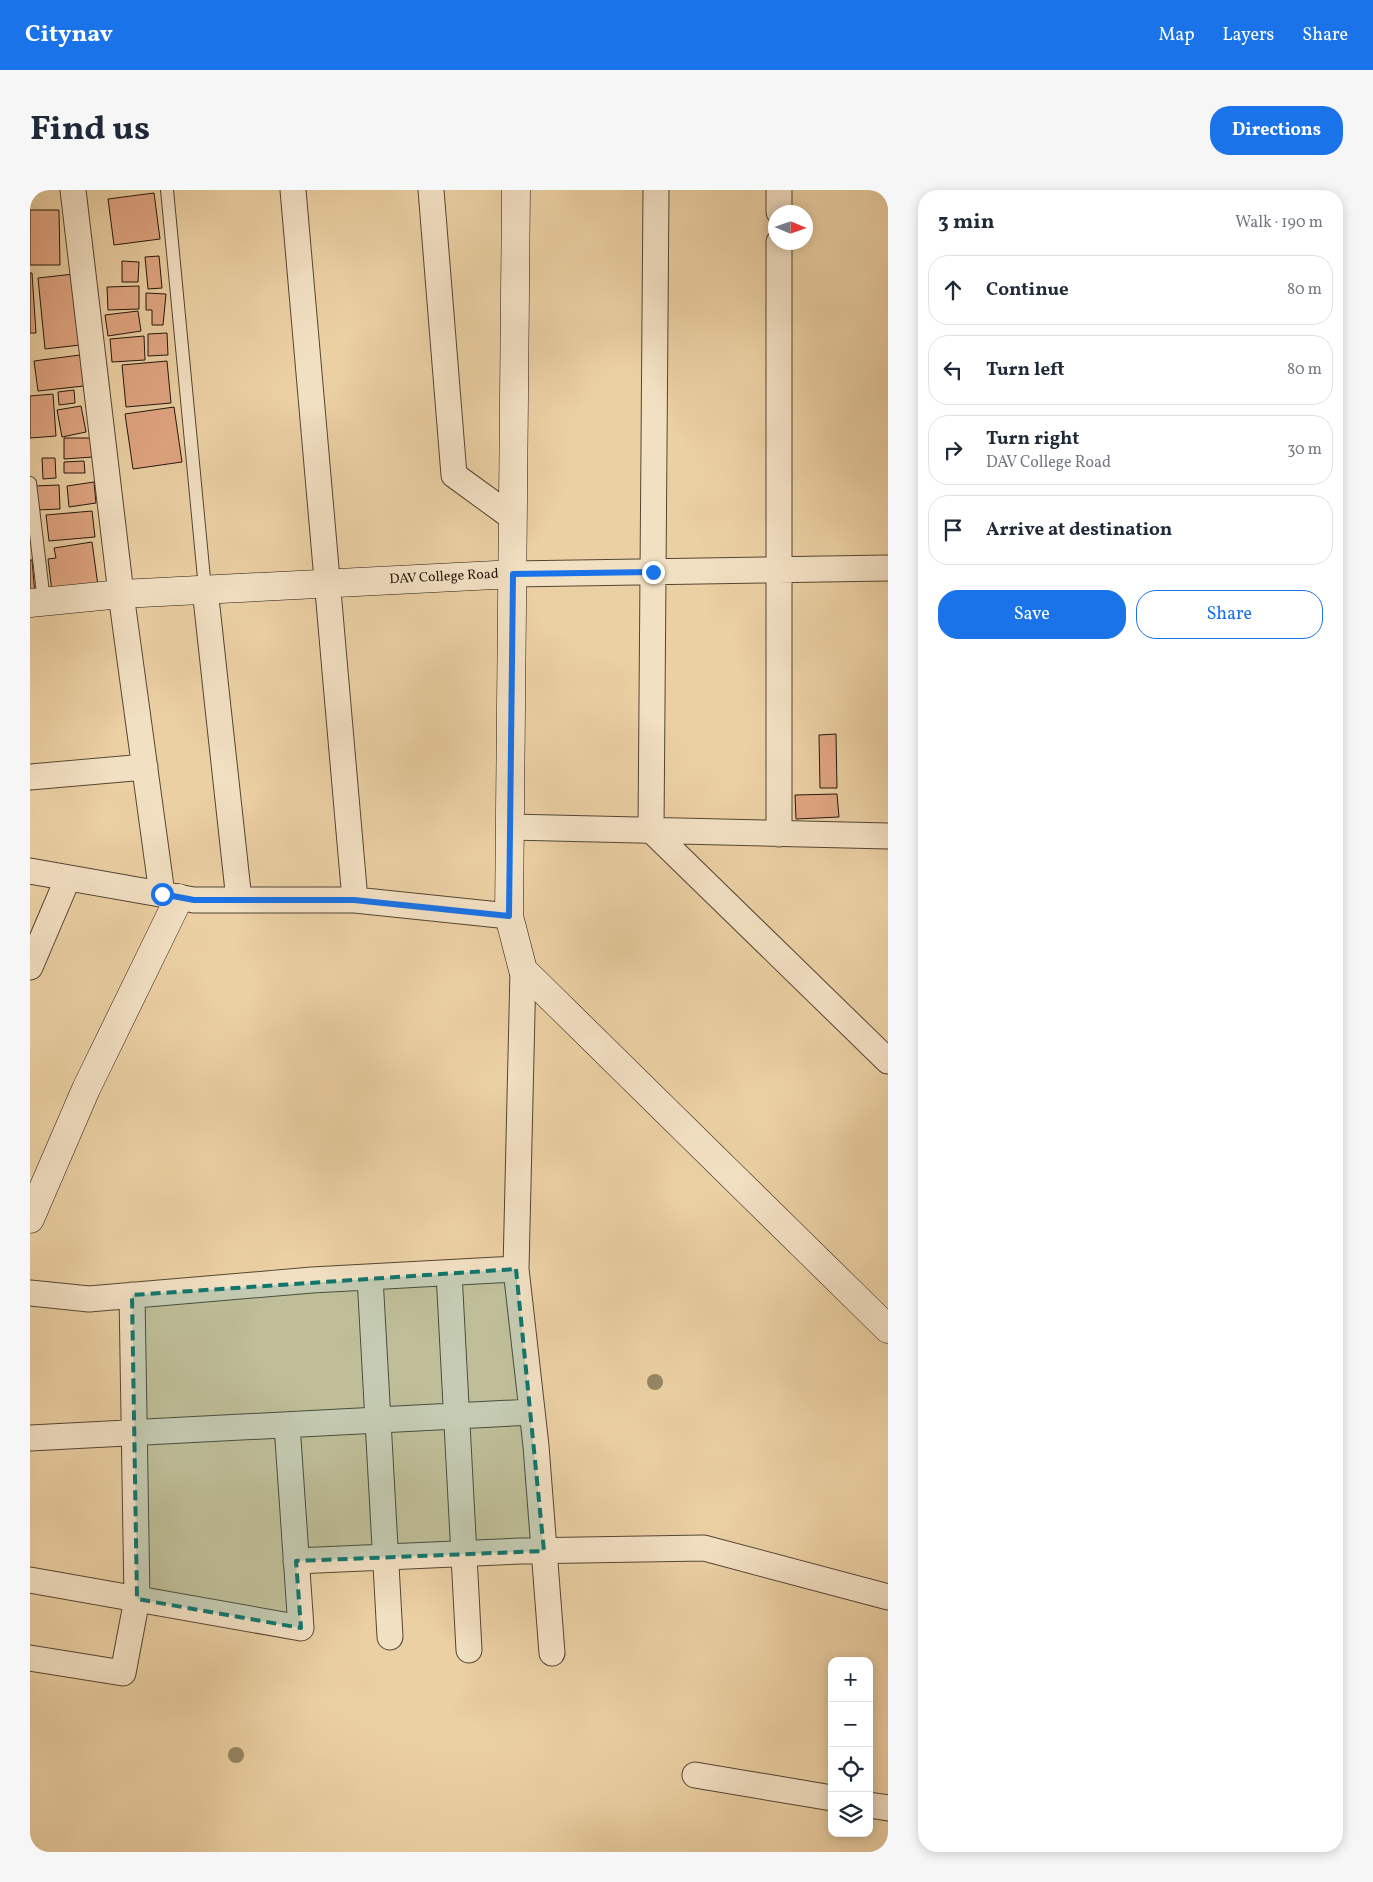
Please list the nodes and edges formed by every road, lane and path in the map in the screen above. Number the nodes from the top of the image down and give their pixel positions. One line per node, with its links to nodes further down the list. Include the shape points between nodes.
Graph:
1 (72, 190): 18 (street)
2 (167, 190): 17 (lane)
3 (293, 190): 16 (street)
4 (430, 190): 11 (street, via 454,475)
5 (516, 190): 11 (street)
6 (656, 190): 14 (street)
7 (778, 190): 8 (street)
8 (779, 205)
9 (779, 250): 13 (street)
10 (30, 483): 19 (lane)
11 (514, 518): 15 (street)
12 (888, 568): 13 (street, DAV College Road)
13 (779, 570): 14 (street, DAV College Road); 24 (street)
14 (653, 572): 15 (street, DAV College Road); 23 (street)
15 (513, 574): 16 (street, DAV College Road); 22 (street)
16 (327, 583): 17 (street, DAV College Road); 30 (street)
17 (205, 589): 18 (street, DAV College Road); 29 (street)
18 (121, 594): 19 (street, DAV College Road); 20 (street)
19 (37, 602)
20 (145, 767): 21 (street); 28 (street)
21 (30, 777)
22 (511, 827): 23 (street); 31 (street)
23 (652, 830): 24 (street); 34 (street)
24 (779, 834): 25 (street)
25 (888, 836)
26 (30, 872): 27 (street)
27 (68, 878): 28 (street); 32 (street)
28 (171, 896): 29 (street, via 194,900); 35 (street)
29 (239, 900): 30 (street)
30 (354, 900): 31 (street)
31 (509, 916): 33 (street)
32 (30, 967)
33 (523, 970): 36 (street); 41 (street)
34 (888, 1061)
35 (30, 1219)
36 (516, 1269): 37 (street); 42 (street)
37 (450, 1273): 38 (street); 43 (street)
38 (370, 1277): 40 (street); 44 (street)
39 (30, 1293): 40 (street, via 88,1299)
40 (132, 1295): 46 (street)
41 (888, 1329)
42 (532, 1412): 43 (street); 48 (street)
43 (457, 1416): 44 (street); 49 (street)
44 (378, 1420): 45 (street); 50 (street)
45 (287, 1425): 46 (street); 51 (street)
46 (134, 1433): 47 (street); 54 (street)
47 (30, 1438)
48 (544, 1551): 49 (street); 53 (street, via 704,1548); 57 (street)
49 (464, 1554): 50 (street); 56 (street)
50 (386, 1557): 51 (street); 55 (street)
51 (296, 1561): 54 (street, via 301,1628)
52 (30, 1580): 54 (street)
53 (888, 1597)
54 (137, 1599): 58 (street, via 123,1673)
55 (390, 1637)
56 (469, 1650)
57 (552, 1653)
58 (30, 1658)
59 (695, 1775): 60 (street)
60 (828, 1797)
61 (873, 1806): 62 (street)
62 (888, 1808)

